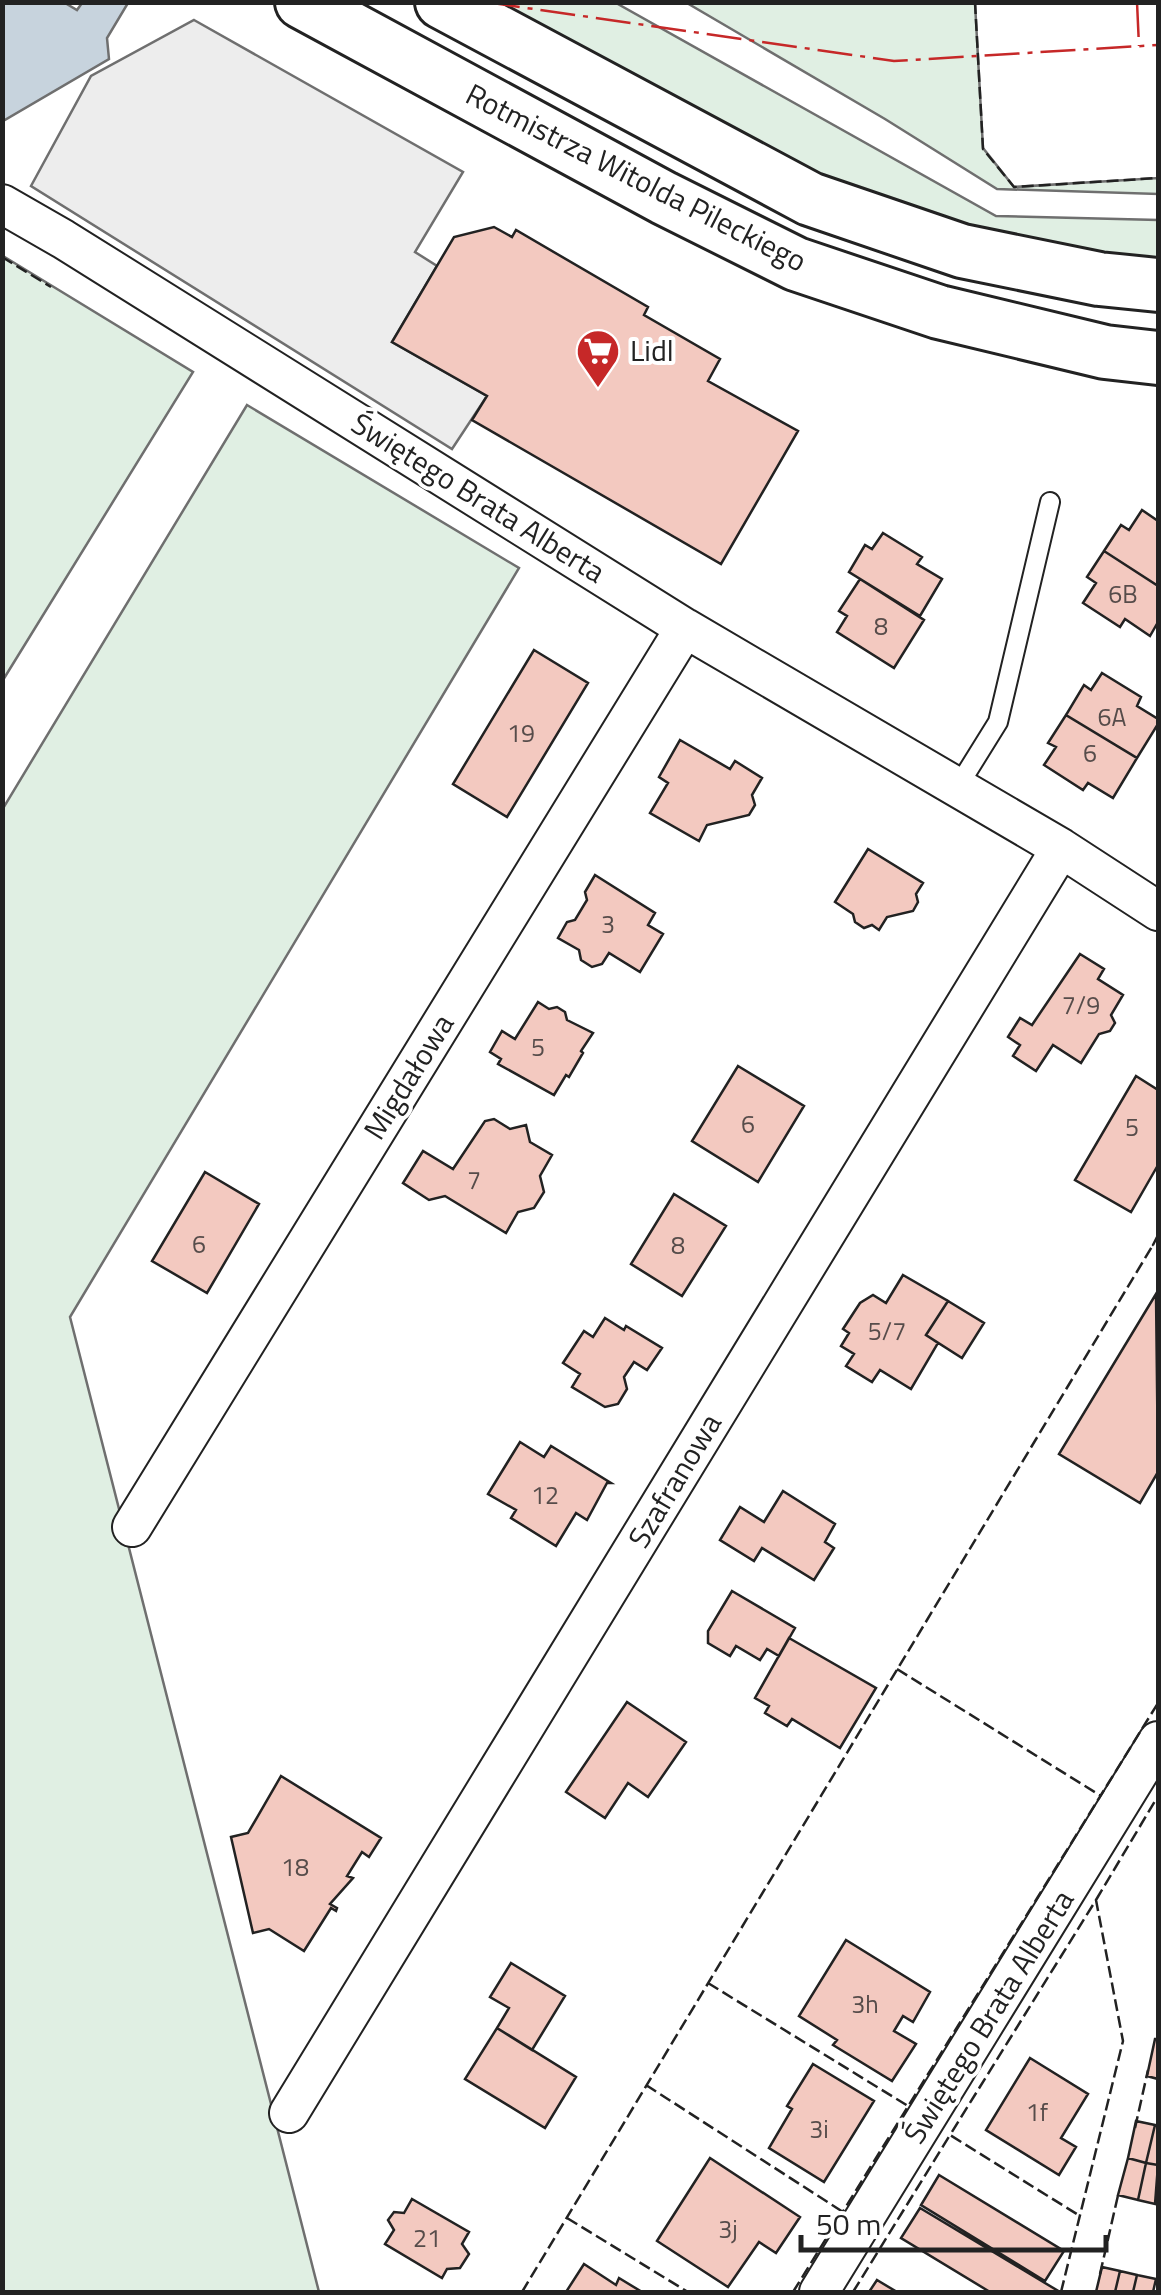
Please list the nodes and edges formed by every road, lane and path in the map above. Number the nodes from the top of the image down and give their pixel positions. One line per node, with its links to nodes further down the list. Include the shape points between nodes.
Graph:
1 (302, 2): 5 (main road, Rotmistrza Witolda Pileckiego, via 796,264 939,312 1105,352)
2 (442, 2): 4 (main road, Rotmistrza Witolda Pileckiego, via 810,199 962,251)
3 (2, 204): 7 (street, Świętego Brata Alberta)
4 (1158, 285)
5 (1158, 358)
6 (1050, 502): 8 (lane, via 998,722)
7 (685, 628): 8 (street, Świętego Brata Alberta); 11 (street, Migdałowa)
8 (958, 788): 9 (street, Świętego Brata Alberta)
9 (1061, 848): 10 (street, Świętego Brata Alberta); 13 (street, Szafranowa)
10 (1158, 911)
11 (132, 1527)
12 (1158, 1741): 14 (street, Świętego Brata Alberta)
13 (289, 2113)
14 (819, 2292)

